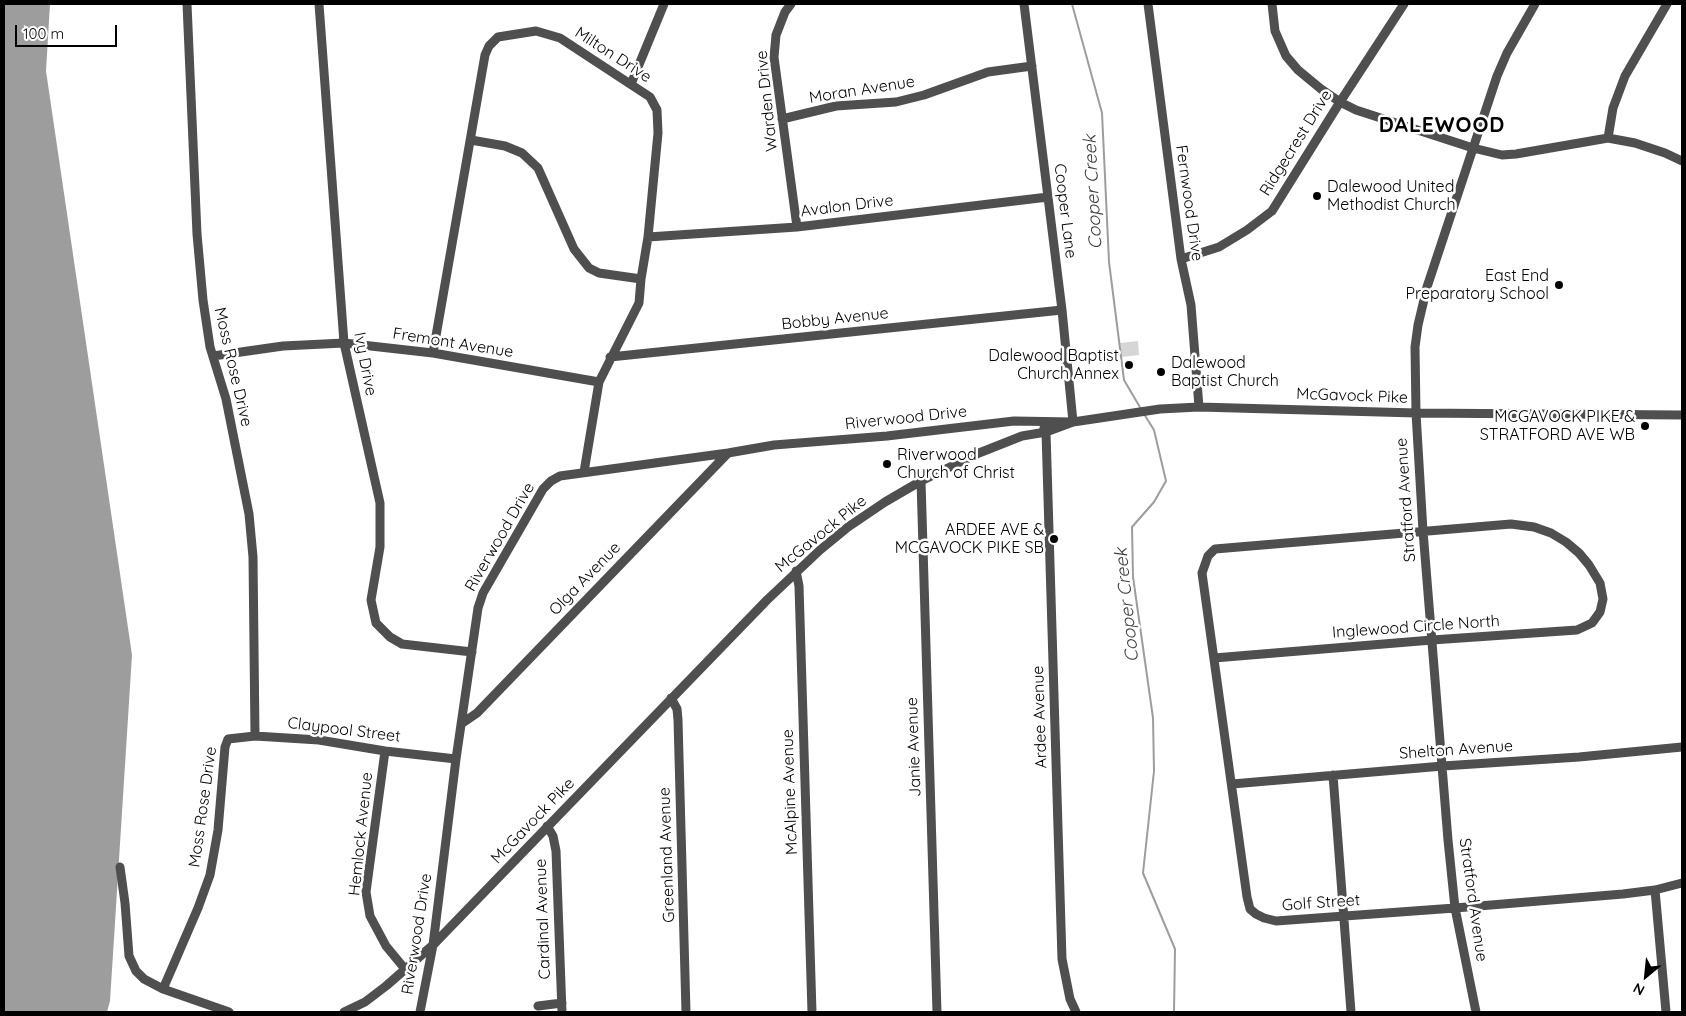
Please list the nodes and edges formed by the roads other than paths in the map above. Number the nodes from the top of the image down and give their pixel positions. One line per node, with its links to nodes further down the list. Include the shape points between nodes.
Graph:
1 (187, 4): 27 (street, Moss Rose Drive, via 198,261)
2 (320, 4): 25 (street, Ivy Drive)
3 (664, 4): 12 (street)
4 (791, 4): 14 (street, Warden Drive, via 776,35 774,57)
5 (1024, 4): 11 (street, Cooper Lane)
6 (1148, 4): 22 (street, Fernwood Drive)
7 (1272, 4): 13 (street, via 1275,31 1286,56 1313,83)
8 (1404, 4): 13 (street, Ridgecrest Drive)
9 (1535, 4): 17 (street, Stratford Avenue, via 1507,53)
10 (1667, 4): 15 (street, via 1624,76 1613,108)
11 (1032, 66): 14 (street, Moran Avenue, via 988,72 896,102 836,106); 19 (street, Cooper Lane)
12 (631, 84): 16 (street, Milton Drive, via 560,38 536,31 498,37 485,55); 21 (street, Milton Drive, via 650,97 657,110 658,133)
13 (1340, 102): 17 (street); 22 (street, Ridgecrest Drive, via 1272,211 1219,247)
14 (782, 119): 20 (street, Warden Drive)
15 (1608, 138): 17 (street, via 1516,154 1502,155); 18 (street, via 1665,152)
16 (471, 140): 23 (street, via 505,146 522,153 538,168 574,249 589,268 599,273); 26 (street, Milton Drive)
17 (1473, 148): 31 (street, Stratford Avenue, via 1427,287 1418,325)
18 (1682, 161)
19 (1048, 197): 20 (street, Avalon Drive); 24 (street, Cooper Lane)
20 (797, 227): 21 (street, Avalon Drive)
21 (648, 237): 23 (street, Milton Drive)
22 (1181, 259): 30 (street, Fernwood Drive, via 1191,305)
23 (641, 279): 28 (street, Milton Drive, via 639,303)
24 (1062, 310): 28 (street, Bobby Avenue); 35 (street, Cooper Lane)
25 (344, 343): 26 (street, Fremont Avenue); 27 (street, Fremont Avenue, via 283,346); 44 (street, Ivy Drive, via 380,503 380,547 371,600 376,623 402,644)
26 (433, 353): 29 (street, Fremont Avenue)
27 (213, 356): 48 (street, Moss Rose Drive, via 226,400 252,540)
28 (610, 357): 29 (street, Milton Drive)
29 (599, 382): 39 (street, Milton Drive)
30 (1199, 407): 31 (street, McGavock Pike); 35 (street, McGavock Pike, via 1160,409)
31 (1416, 413): 32 (street, McGavock Pike); 41 (street, Stratford Avenue)
32 (1682, 415)
33 (1014, 421): 34 (street, Riverwood Drive); 37 (street); 38 (street, Riverwood Drive, via 774,445)
34 (1040, 421): 35 (street, Riverwood Drive); 36 (street, Ardee Avenue)
35 (1073, 422): 36 (street, McGavock Pike)
36 (1046, 432): 37 (street, McGavock Pike); 73 (street, Ardee Avenue, via 1062,959)
37 (1022, 436): 40 (street, McGavock Pike)
38 (728, 453): 39 (street, Riverwood Drive); 47 (street, Olga Avenue, via 477,713)
39 (584, 472): 44 (street, Riverwood Drive, via 560,476 543,489 483,593)
40 (921, 481): 42 (street, McGavock Pike, via 848,527); 72 (street, Janie Avenue)
41 (1423, 531): 43 (street, Stratford Avenue); 43 (street, Inglewood Circle North, via 1511,524 1551,533 1566,542 1589,565 1600,583 1603,599 1600,612 1592,622 1577,630); 45 (street, Golf Street, via 1215,549 1202,573)
42 (796, 571): 46 (street, McGavock Pike); 71 (street, McAlpine Avenue)
43 (1432, 640): 45 (street, Inglewood Circle North); 53 (street, Stratford Avenue)
44 (472, 652): 47 (street, Riverwood Drive)
45 (1214, 658): 55 (street, Golf Street)
46 (671, 698): 56 (street, McGavock Pike); 70 (street, Greenland Avenue, via 678,720)
47 (461, 724): 52 (street, Riverwood Drive)
48 (255, 736): 49 (street, Claypool Street); 51 (street, Claypool Street, via 318,740)
49 (228, 739): 64 (street, Moss Rose Drive, via 210,875)
50 (1682, 747): 53 (street, Shelton Avenue)
51 (385, 751): 52 (street, Claypool Street); 63 (street, Hemlock Avenue, via 366,892 370,916 386,946)
52 (456, 759): 62 (street, Riverwood Drive)
53 (1443, 766): 54 (street, Shelton Avenue); 60 (street, Stratford Avenue)
54 (1334, 775): 55 (street, Shelton Avenue); 61 (street)
55 (1232, 784): 61 (street, Golf Street, via 1250,909 1276,921)
56 (547, 826): 62 (street, McGavock Pike); 66 (street, Cardinal Avenue, via 556,851)
57 (120, 867): 64 (street, via 129,956 144,979)
58 (1682, 883): 59 (street, Golf Street)
59 (1655, 890): 60 (street, Golf Street); 76 (street)
60 (1455, 908): 61 (street, Golf Street); 75 (street, Stratford Avenue)
61 (1344, 916): 74 (street)
62 (433, 945): 63 (street, McGavock Pike); 69 (street, Riverwood Drive)
63 (405, 969): 68 (street, McGavock Pike, via 365,1002)
64 (163, 989): 67 (street)
65 (538, 1006): 66 (street)
66 (562, 1008)
67 (229, 1012)
68 (344, 1012)
69 (420, 1012)
70 (686, 1012)
71 (812, 1012)
72 (937, 1012)
73 (1076, 1012)
74 (1351, 1012)
75 (1476, 1012)
76 (1666, 1012)

